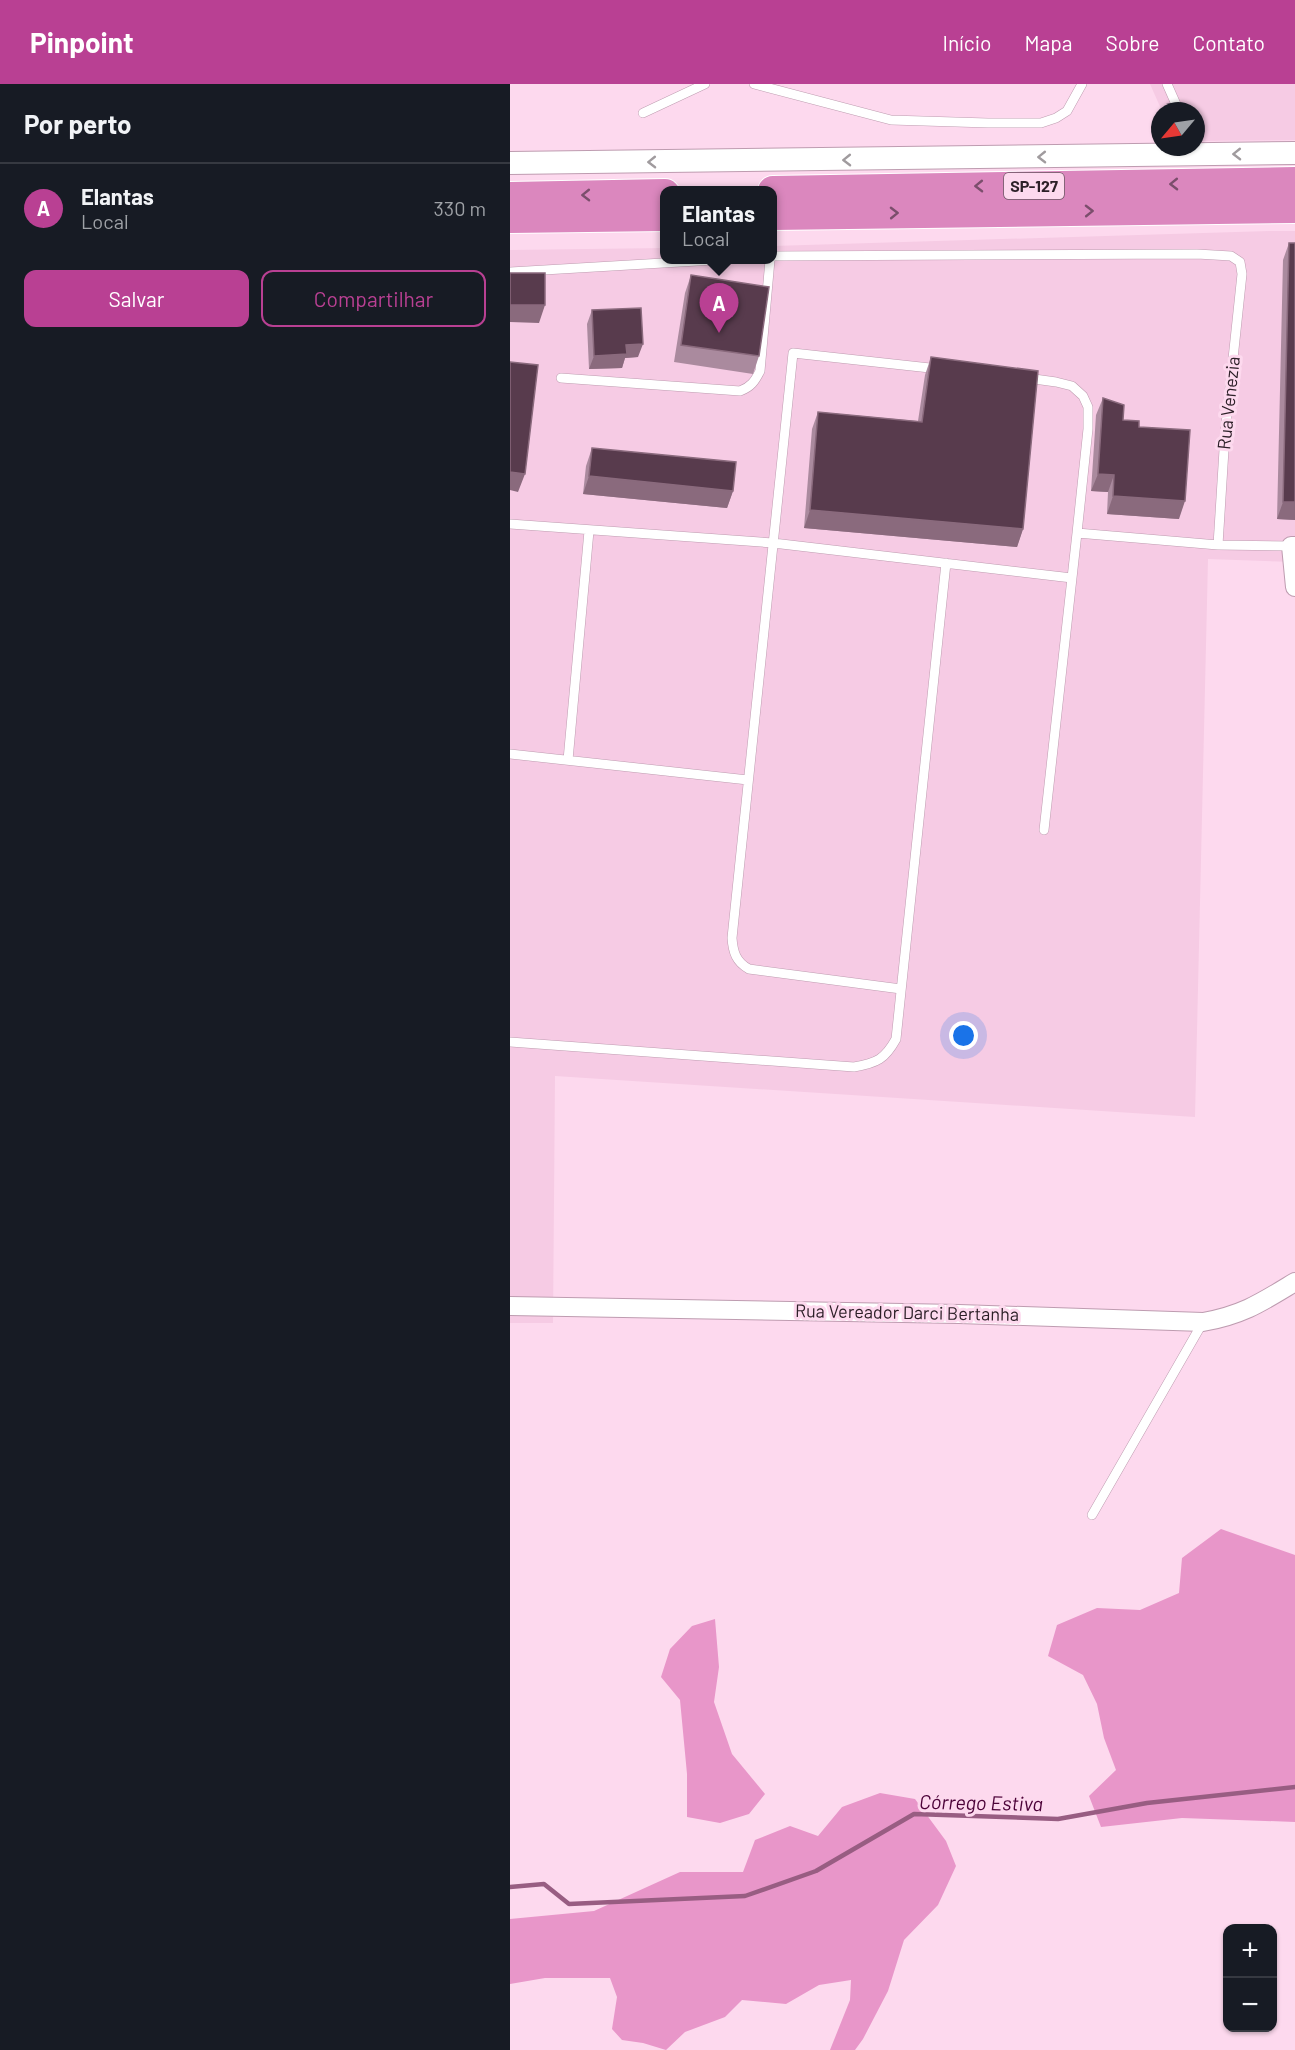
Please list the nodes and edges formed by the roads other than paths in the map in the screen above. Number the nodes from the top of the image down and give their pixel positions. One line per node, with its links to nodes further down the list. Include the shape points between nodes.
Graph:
1 (705, 84): 6 (lane)
2 (754, 84): 3 (lane, via 891,120 988,123 1041,123 1056,118 1067,111)
3 (1082, 84)
4 (1167, 84): 5 (lane)
5 (1175, 102)
6 (643, 113)
7 (1205, 151): 9 (street, one-way to 7)
8 (1151, 152): 10 (street, one-way to 10)
9 (1295, 153)
10 (510, 163)
11 (1295, 182): 12 (highway, SP-127, one-way to 12)
12 (777, 191)
13 (660, 194): 14 (highway, one-way to 14)
14 (510, 197)
15 (1295, 208): 16 (highway, SP-127, one-way to 15)
16 (777, 215)
17 (660, 216): 18 (highway)
18 (510, 218)
19 (777, 258): 30 (lane, Rua Venezia, via 1231,256 1240,262 1242,274)
20 (660, 263): 22 (lane)
21 (770, 264): 24 (lane, via 760,371 748,388 740,391)
22 (510, 272)
23 (953, 370): 29 (lane, via 793,353)
24 (561, 378)
25 (1022, 378): 28 (lane, via 1072,386 1088,407)
26 (510, 524): 27 (lane)
27 (588, 531): 29 (lane); 36 (lane)
28 (1077, 532): 30 (lane); 33 (lane)
29 (773, 543): 32 (lane); 37 (lane)
30 (1218, 545): 31 (lane)
31 (1293, 546): 34 (street)
32 (946, 563): 33 (lane); 39 (lane)
33 (1072, 578): 38 (lane)
34 (1295, 587)
35 (510, 754): 36 (lane)
36 (568, 760): 37 (lane)
37 (748, 780): 39 (lane, via 732,938 737,959 749,969)
38 (1044, 830)
39 (901, 989): 40 (lane, via 896,1039 887,1055 871,1064 843,1066)
40 (510, 1042)
41 (1295, 1282): 43 (street, Rua Vereador Darci Bertanha, via 1251,1308 1228,1318)
42 (510, 1306): 43 (street, Rua Vereador Darci Bertanha)
43 (1203, 1322): 44 (lane)
44 (1092, 1515)

